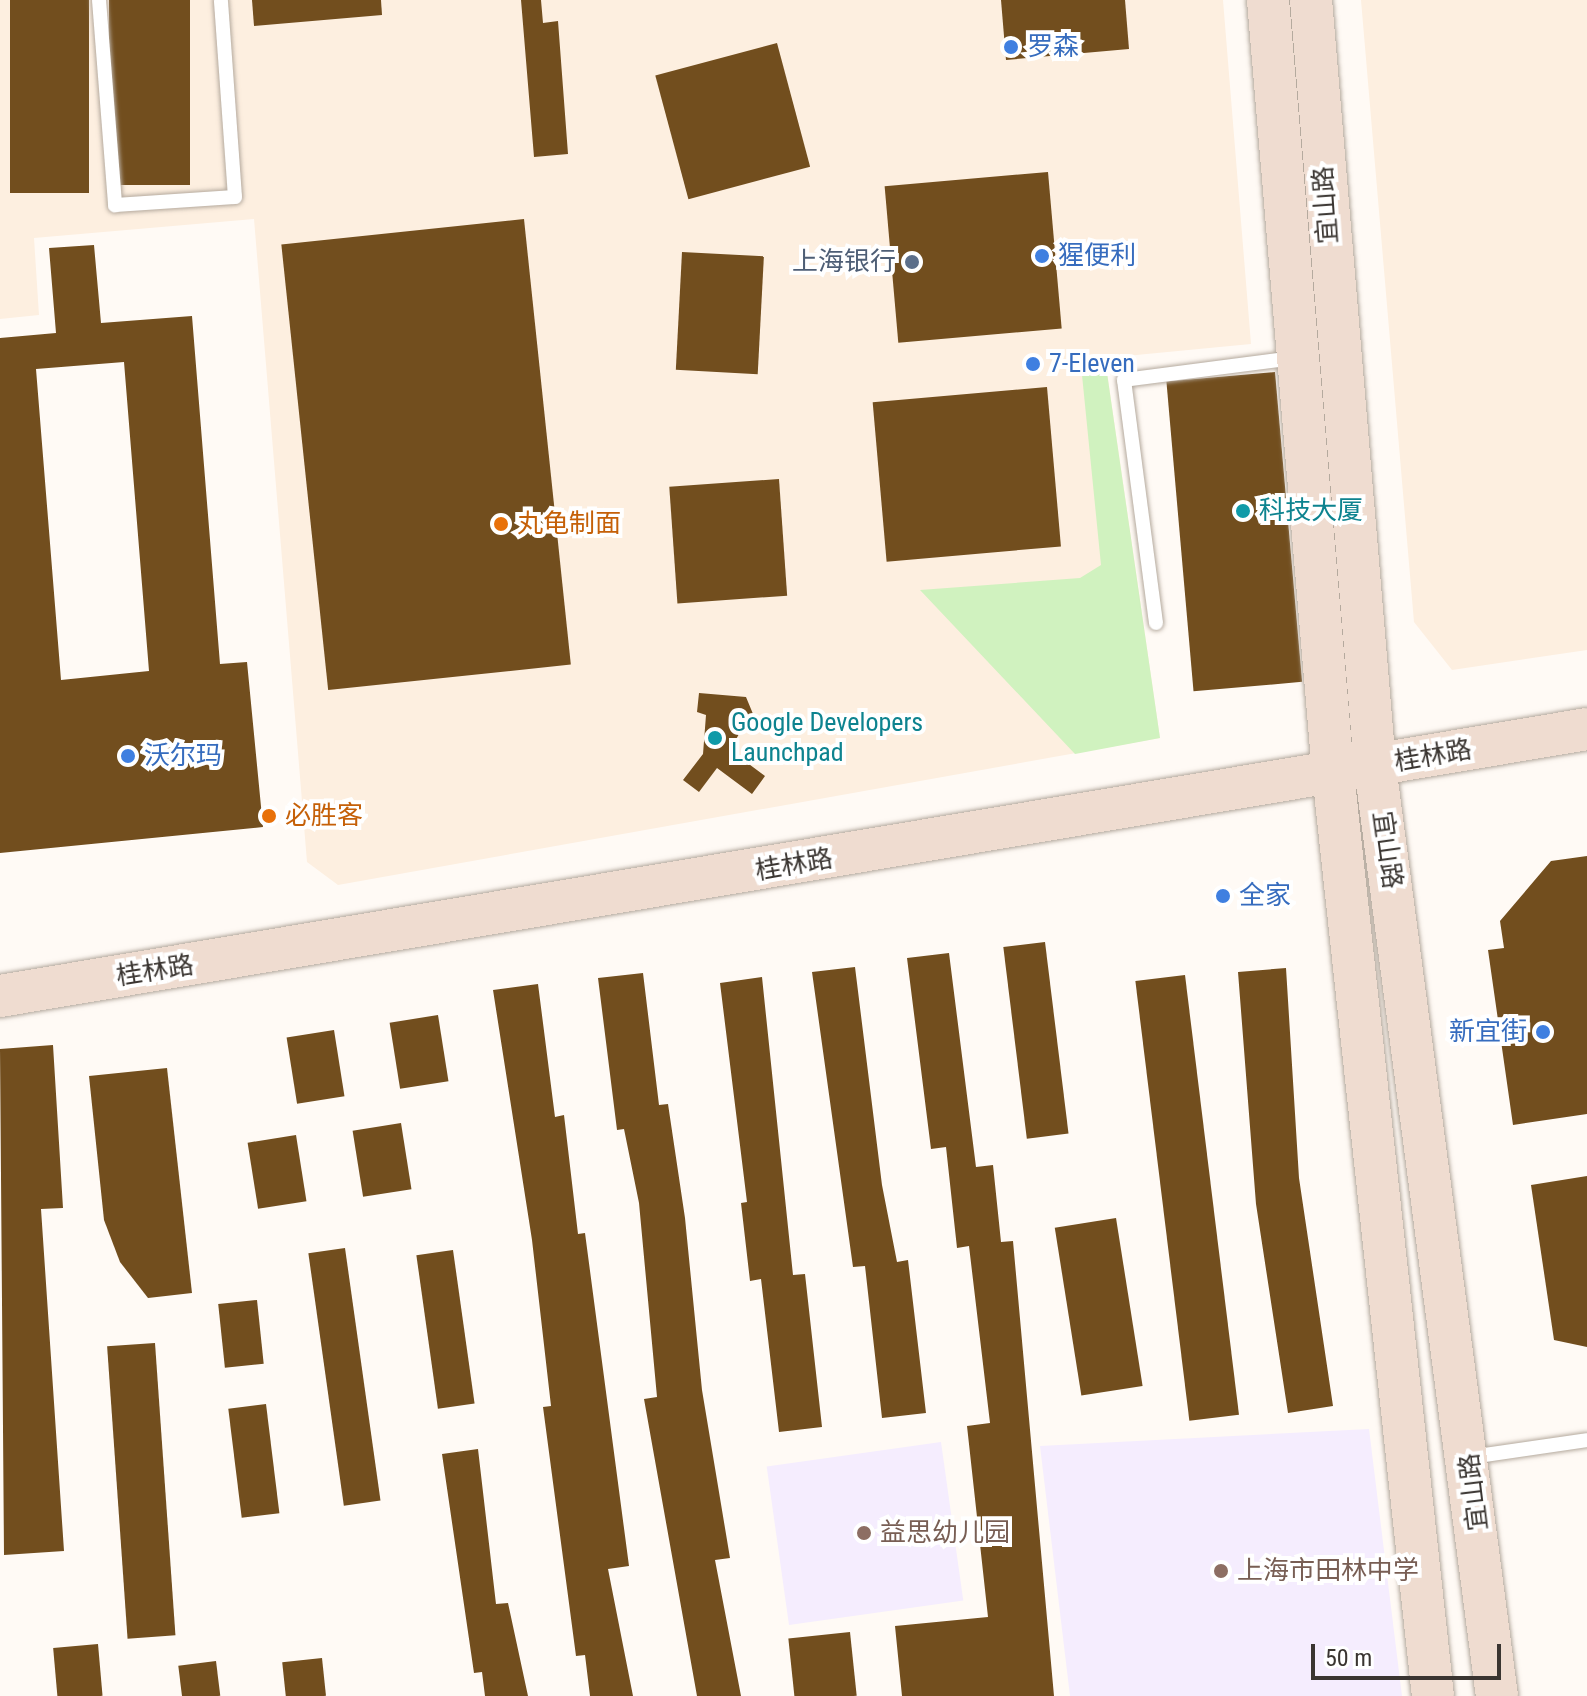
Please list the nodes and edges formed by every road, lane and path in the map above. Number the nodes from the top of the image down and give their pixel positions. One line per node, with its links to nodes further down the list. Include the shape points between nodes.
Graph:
1 (99, 0): 2 (lane, via 115,205 235,197)
2 (221, 0)
3 (1268, 0): 5 (main road, 宜山路)
4 (1311, 0): 5 (main road, 宜山路)
5 (1317, 355): 6 (lane, via 1124,380); 8 (main road, 宜山路); 9 (main road, 宜山路)
6 (1156, 623)
7 (1587, 729): 8 (main road, 桂林路)
8 (1375, 766): 9 (main road, 桂林路); 12 (main road, 宜山路)
9 (1333, 773): 10 (main road, 桂林路); 13 (main road, 宜山路)
10 (0, 996)
11 (1587, 1440): 12 (lane)
12 (1470, 1457): 14 (main road, 宜山路)
13 (1433, 1696)
14 (1497, 1696)

